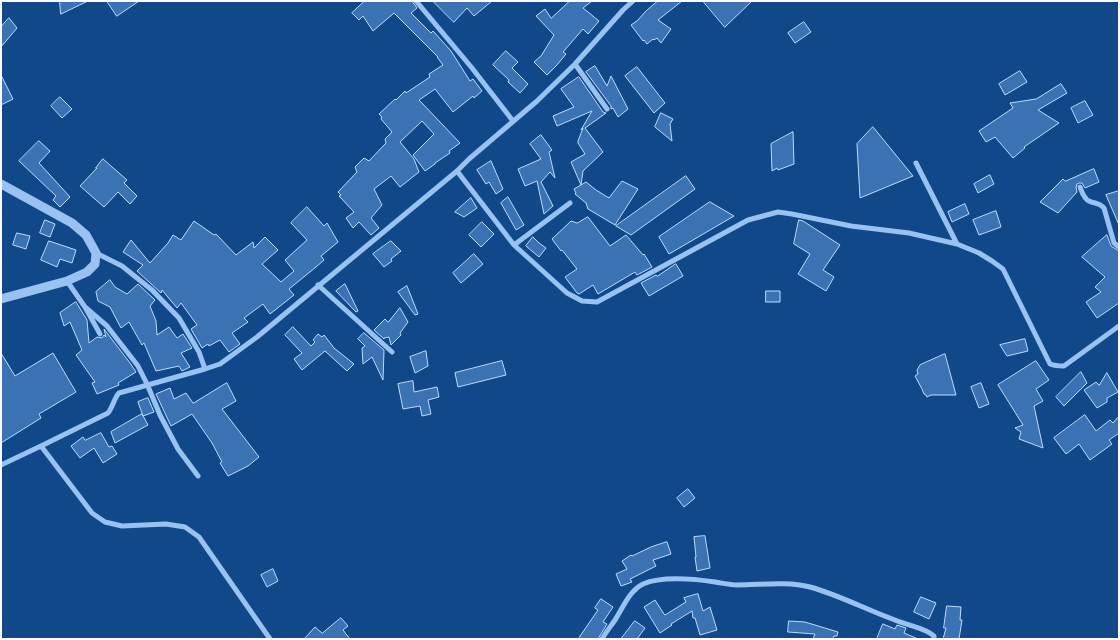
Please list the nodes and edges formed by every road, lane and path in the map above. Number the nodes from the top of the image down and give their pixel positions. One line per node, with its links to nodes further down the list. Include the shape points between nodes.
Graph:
1 (416, 1): 5 (street)
2 (633, 1): 3 (street)
3 (574, 64): 4 (street); 5 (street)
4 (607, 109)
5 (513, 121): 7 (street)
6 (916, 163): 11 (street)
7 (457, 171): 12 (street); 16 (street)
8 (1, 184): 14 (street, via 72,222 86,235)
9 (1080, 187): 13 (street, via 1084,197 1104,208 1114,243)
10 (570, 203): 12 (street)
11 (957, 244): 12 (street, via 778,212 748,220 598,302 582,301 567,293); 19 (street, via 979,253 1003,269 1050,364 1064,366)
12 (514, 245)
13 (1119, 247)
14 (96, 252): 15 (street, via 95,264 87,272); 22 (street, via 122,266 179,318 200,352)
15 (67, 281): 17 (street); 18 (street)
16 (318, 285): 21 (street); 22 (street, via 257,337 220,364)
17 (1, 299)
18 (85, 307): 20 (street); 23 (street, via 107,326)
19 (1119, 326)
20 (100, 334)
21 (392, 352)
22 (205, 369): 23 (street)
23 (148, 384): 24 (street, via 119,393 108,412); 26 (street, via 160,416)
24 (41, 446): 25 (street); 27 (street, via 92,514 105,522 122,526 166,524 185,527 199,538)
25 (1, 465)
26 (198, 476)
27 (270, 639)
28 (602, 639): 29 (street, via 639,586 660,580 697,579 735,585 795,584 809,587 930,632)
29 (934, 639)

